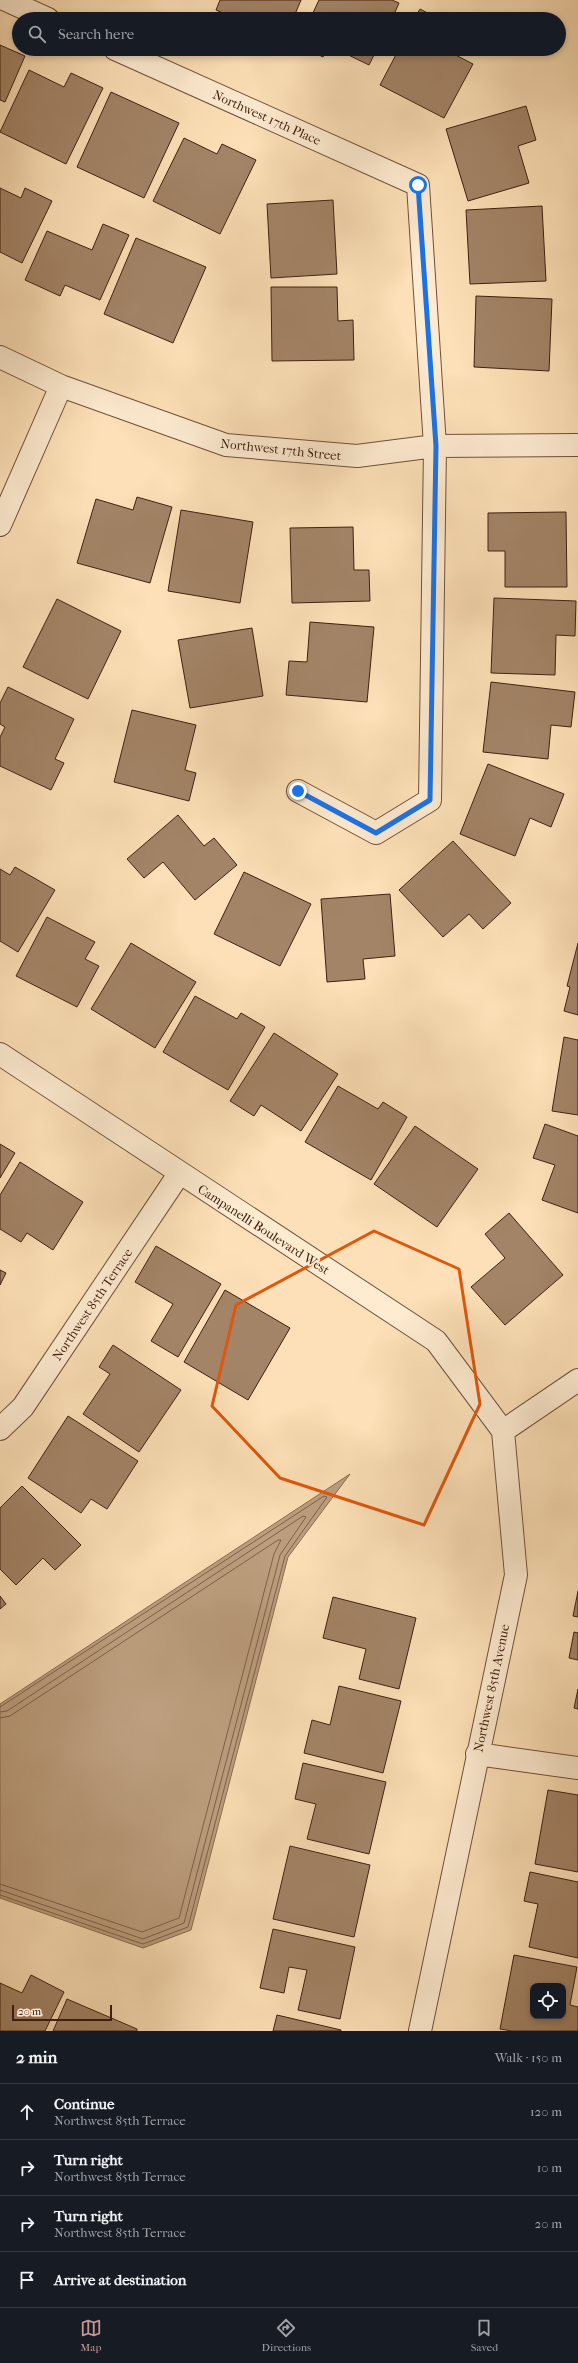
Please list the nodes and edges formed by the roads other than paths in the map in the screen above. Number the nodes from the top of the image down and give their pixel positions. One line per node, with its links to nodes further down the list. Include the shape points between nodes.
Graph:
1 (6, 0): 2 (street)
2 (33, 12)
3 (131, 56): 7 (street, Northwest 17th Place, via 418,185)
4 (0, 357): 5 (street, Northwest 17th Street)
5 (61, 386): 7 (street, Northwest 17th Street, via 226,445 357,456); 8 (street)
6 (578, 444): 7 (street, Northwest 17th Street)
7 (436, 446): 9 (street, via 430,800 376,833)
8 (0, 525)
9 (298, 791)
10 (0, 1054): 11 (street, Campanelli Boulevard West)
11 (179, 1174): 13 (street, Northwest 85th Terrace, via 23,1407); 14 (street, Campanelli Boulevard West, via 436,1341)
12 (578, 1380): 14 (street)
13 (0, 1429)
14 (503, 1431): 15 (street, Northwest 85th Avenue, via 516,1575)
15 (477, 1754): 16 (street); 17 (street, Northwest 85th Avenue)
16 (578, 1768)
17 (420, 2031)

